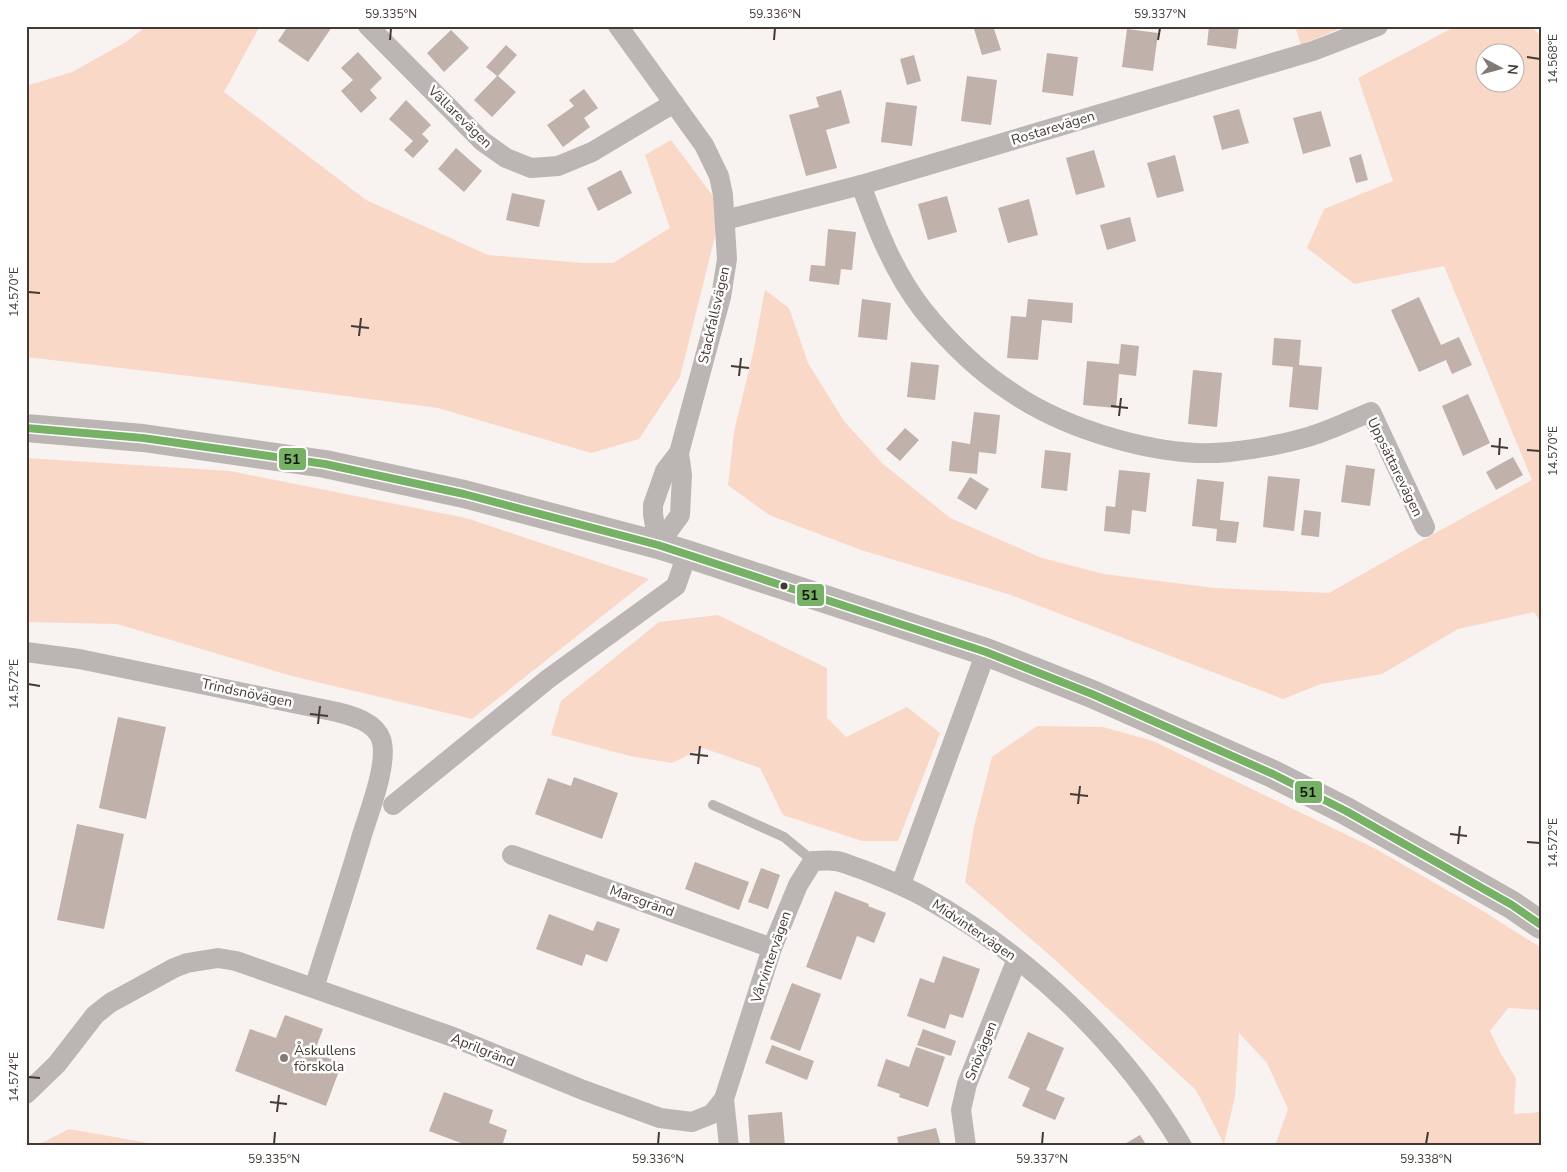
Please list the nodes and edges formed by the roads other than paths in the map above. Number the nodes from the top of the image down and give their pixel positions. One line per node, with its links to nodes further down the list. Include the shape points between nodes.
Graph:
1 (368, 26): 4 (street, Vällarevägen, via 482,141 506,158 531,168 558,166 592,152)
2 (618, 26): 4 (street, Stackfallsvägen)
3 (1378, 26): 5 (street, Rostarevägen, via 1313,51)
4 (674, 103): 6 (street, Stackfallsvägen, via 704,145 719,176)
5 (861, 185): 6 (street, Rostarevägen); 9 (street, Uppsättarevägen, via 879,234 922,309 982,371 1012,393 1092,432 1136,445 1183,451 1228,452 1270,446 1311,436 1371,412)
6 (725, 220): 8 (street, Stackfallsvägen, via 727,259 721,297)
7 (26, 428): 10 (main road, via 143,438 325,464 464,494)
8 (679, 453): 10 (street, Stackfallsvägen, via 665,472 653,505); 10 (street, Stackfallsvägen, via 682,475 680,515)
9 (1425, 527)
10 (658, 544): 11 (main road)
11 (687, 554): 13 (main road); 14 (street, via 676,586 548,679)
12 (26, 652): 22 (street, Trindsnövägen, via 88,661 337,712 371,726 381,738 380,775)
13 (986, 652): 18 (street); 19 (main road, via 1101,698 1273,774 1354,816)
14 (393, 805)
15 (713, 805): 17 (lane, via 784,837)
16 (512, 855): 20 (street, Marsgränd)
17 (813, 861): 18 (street, via 837,861); 20 (street, Vårvintervägen, via 798,885)
18 (901, 884): 21 (street, Midvintervägen, via 956,915)
19 (1541, 924)
20 (772, 948): 24 (street, Vårvintervägen)
21 (1018, 959): 26 (street, Snövägen, via 967,1084 961,1110); 27 (street, Midvintervägen, via 1084,1020 1148,1095)
22 (314, 988): 23 (street, Aprilgränd, via 236,961 218,958 187,963 110,1003 95,1015 57,1064); 24 (street, Aprilgränd, via 660,1118 692,1122 712,1114)
23 (26, 1094)
24 (724, 1098): 25 (street, Vårvintervägen)
25 (729, 1146)
26 (966, 1146)
27 (1182, 1146)

